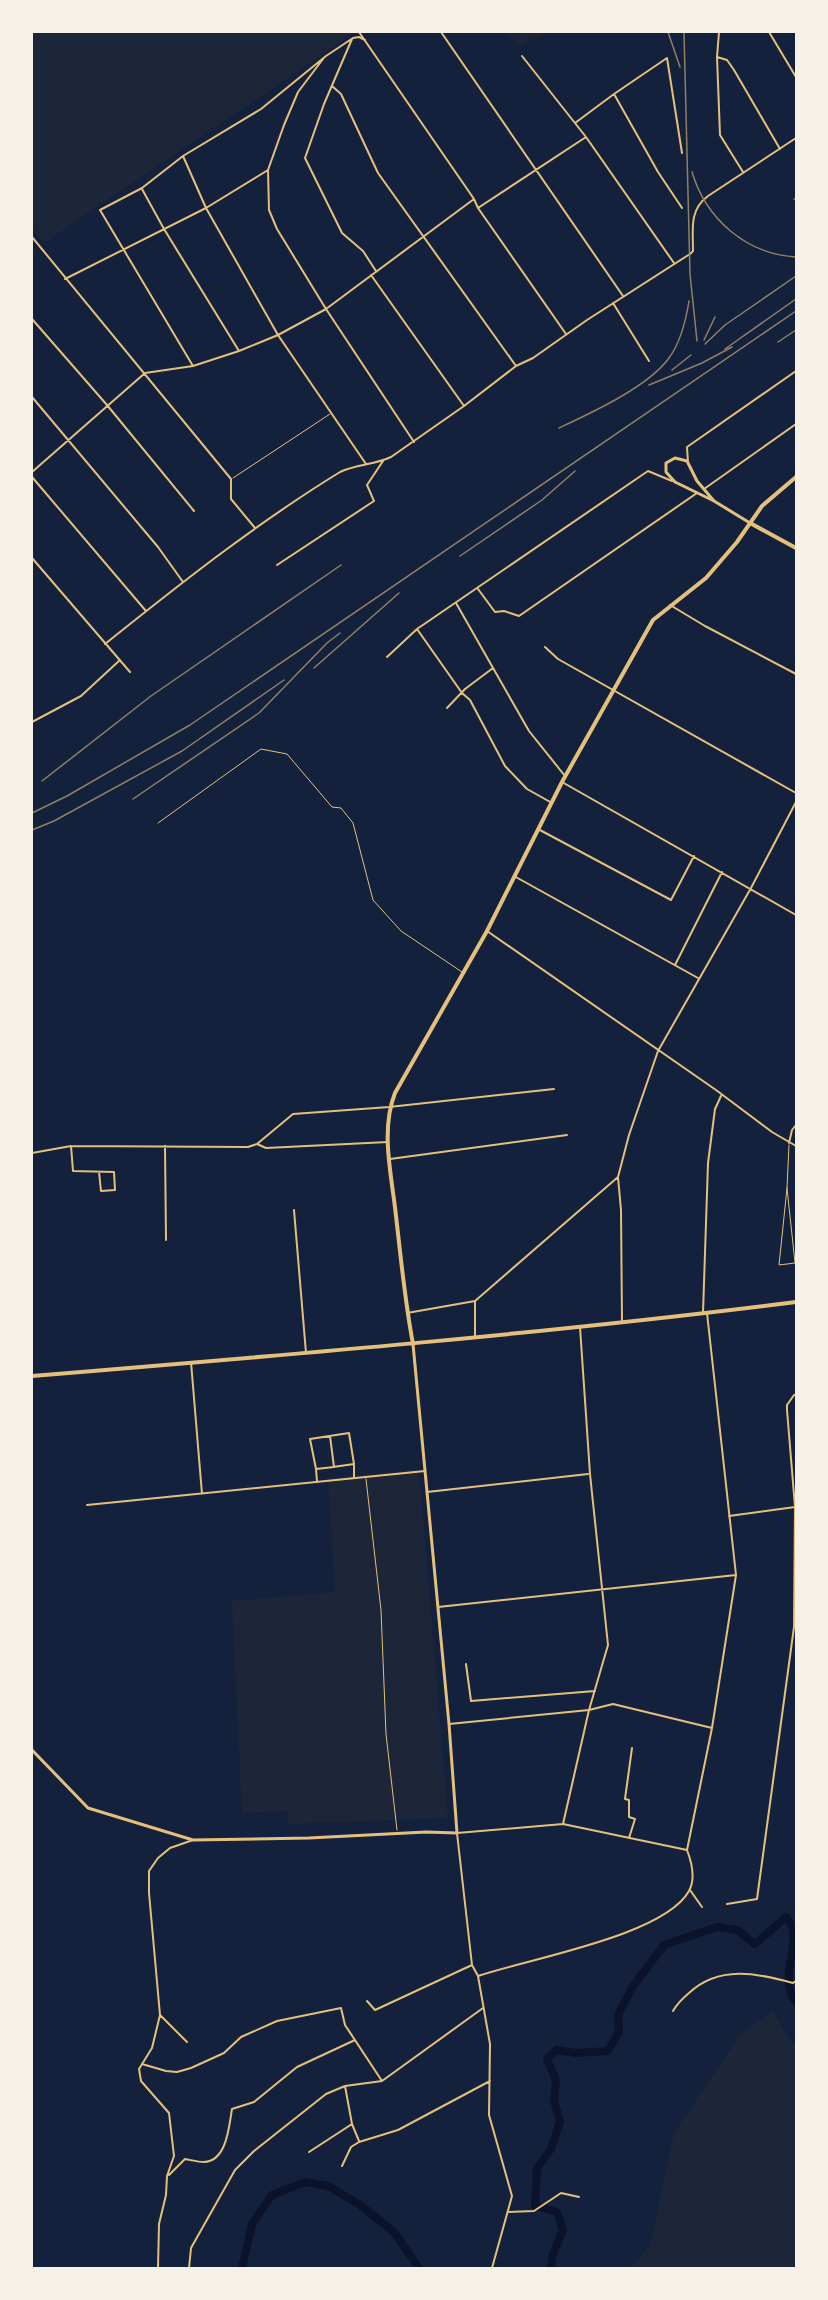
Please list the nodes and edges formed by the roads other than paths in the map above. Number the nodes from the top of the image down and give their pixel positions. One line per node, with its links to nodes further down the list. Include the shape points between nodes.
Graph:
1 (359, 32): 6 (street)
2 (441, 32): 20 (street)
3 (719, 32): 9 (street)
4 (769, 32): 10 (street)
5 (352, 38): 6 (street); 7 (street); 11 (street)
6 (365, 40): 23 (street)
7 (326, 56): 18 (street, via 261,108); 19 (street, via 298,92)
8 (522, 56): 13 (street)
9 (717, 57): 16 (street, via 727,60 734,70); 21 (street, via 720,135)
10 (796, 77)
11 (332, 86): 29 (street, via 341,94 378,173); 32 (street, via 305,159 342,233 363,251)
12 (614, 94): 13 (street); 17 (street, via 667,58); 26 (street)
13 (575, 123): 14 (street)
14 (586, 137): 20 (street); 31 (street)
15 (796, 138): 16 (street)
16 (780, 149): 21 (street)
17 (682, 153)
18 (183, 156): 22 (street); 24 (street)
19 (268, 171): 24 (street); 37 (street, via 269,210)
20 (536, 171): 25 (street); 35 (street)
21 (743, 172): 31 (street, via 698,205 693,217 693,251)
22 (142, 188): 27 (street); 30 (street, via 100,210)
23 (474, 199): 25 (street); 29 (street)
24 (206, 208): 27 (street); 40 (street)
25 (478, 208): 39 (street)
26 (682, 208)
27 (164, 229): 30 (street); 41 (street)
28 (32, 238): 34 (street)
29 (424, 238): 32 (street); 44 (street)
30 (123, 249): 34 (street); 43 (street)
31 (674, 263): 35 (street)
32 (376, 271): 33 (street)
33 (371, 275): 37 (street); 49 (street)
34 (65, 279): 46 (street)
35 (623, 296): 36 (street)
36 (613, 303): 39 (street); 42 (street)
37 (326, 309): 40 (street); 53 (street)
38 (32, 319): 48 (street)
39 (566, 334): 44 (street)
40 (278, 335): 41 (street); 50 (street)
41 (239, 351): 43 (street)
42 (649, 362)
43 (193, 366): 46 (street)
44 (516, 366): 49 (street)
45 (796, 371): 55 (street, via 687,447)
46 (145, 373): 48 (street); 59 (street)
47 (32, 397): 52 (street)
48 (107, 405): 52 (street); 64 (street)
49 (464, 406): 53 (street)
50 (332, 413): 56 (street); 59 (lane)
51 (796, 424): 61 (street)
52 (68, 439): 57 (street); 70 (street)
53 (414, 442): 54 (street)
54 (383, 461): 56 (street); 69 (street, via 367,485 374,501)
55 (688, 463): 60 (street, via 677,458 666,464 666,472); 61 (street)
56 (366, 464): 66 (street, via 340,472)
57 (32, 475): 74 (street)
58 (796, 477): 65 (main road, via 762,506)
59 (231, 479): 66 (street, via 231,499)
60 (675, 482): 62 (street); 71 (street, via 648,471)
61 (704, 489): 63 (street)
62 (697, 492): 63 (street); 71 (street, via 519,616 495,612)
63 (714, 501): 65 (street)
64 (194, 511)
65 (750, 523): 67 (main road); 73 (main road, via 706,578)
66 (255, 528): 70 (street)
67 (796, 548)
68 (32, 558): 76 (street)
69 (277, 565)
70 (183, 582): 74 (street)
71 (477, 588): 72 (street)
72 (456, 603): 75 (street); 80 (street)
73 (670, 605): 82 (street); 83 (main road, via 653,620)
74 (146, 611): 76 (street)
75 (417, 629): 78 (street); 84 (street)
76 (105, 644): 79 (street)
77 (545, 647): 83 (street, via 558,659)
78 (387, 657)
79 (120, 660): 81 (street); 86 (street, via 81,696)
80 (493, 668): 84 (street); 87 (street, via 529,731)
81 (130, 672)
82 (796, 674)
83 (612, 690): 87 (main road); 89 (street)
84 (462, 693): 85 (street); 91 (street, via 477,711 505,766 527,789)
85 (447, 708)
86 (32, 722)
87 (565, 776): 88 (main road)
88 (562, 782): 91 (main road); 94 (street)
89 (796, 793)
90 (796, 802): 97 (street)
91 (552, 803): 93 (main road)
92 (158, 823): 101 (lane, via 261,749 287,754 332,807 341,808 353,823 373,900 401,931)
93 (538, 829): 94 (street, via 671,900); 96 (main road)
94 (694, 856): 95 (street)
95 (722, 872): 97 (street); 100 (street)
96 (514, 876): 99 (main road); 100 (street)
97 (751, 888): 98 (street); 102 (street)
98 (796, 915)
99 (487, 931): 101 (main road); 103 (street)
100 (675, 965): 102 (street)
101 (464, 973): 106 (main road)
102 (699, 979): 103 (street)
103 (658, 1051): 105 (street); 118 (street)
104 (554, 1089): 106 (street)
105 (721, 1094): 110 (street); 125 (street, via 715,1108 708,1163)
106 (389, 1107): 109 (main road); 111 (street, via 293,1114)
107 (796, 1125): 110 (street)
108 (567, 1135): 116 (street)
109 (388, 1142): 111 (street, via 266,1148); 116 (main road)
110 (789, 1143): 114 (street); 119 (lane)
111 (256, 1144): 113 (street)
112 (71, 1146): 113 (street); 115 (street); 117 (street, via 73,1171)
113 (165, 1146): 121 (street)
114 (796, 1146)
115 (32, 1153)
116 (390, 1159): 124 (main road)
117 (99, 1172): 117 (street, via 114,1172 115,1190 101,1191)
118 (618, 1178): 122 (street); 126 (street)
119 (787, 1188): 119 (lane, via 795,1263 779,1265 784,1221)
120 (294, 1210): 130 (street)
121 (166, 1240)
122 (475, 1301): 124 (street); 128 (street)
123 (796, 1302): 125 (main road)
124 (407, 1313): 129 (main road)
125 (705, 1313): 126 (main road); 147 (street)
126 (622, 1323): 127 (main road)
127 (580, 1326): 128 (main road); 139 (street)
128 (476, 1338): 129 (main road)
129 (413, 1344): 130 (main road); 138 (street)
130 (306, 1353): 131 (main road)
131 (191, 1362): 132 (main road); 144 (street)
132 (32, 1376)
133 (795, 1395): 146 (street, via 787,1410)
134 (330, 1436): 135 (street, via 350,1433); 136 (street); 137 (street, via 310,1438)
135 (354, 1464): 136 (street); 141 (street)
136 (334, 1467): 137 (street)
137 (316, 1469): 142 (street)
138 (425, 1470): 140 (street); 143 (street)
139 (590, 1474): 143 (street); 149 (street)
140 (365, 1477): 141 (street); 161 (lane, via 381,1610 386,1734)
141 (354, 1478): 142 (street)
142 (317, 1482): 144 (street)
143 (427, 1492): 150 (street)
144 (202, 1494): 145 (street)
145 (87, 1505)
146 (796, 1507): 147 (street); 151 (street)
147 (729, 1516): 148 (street)
148 (736, 1575): 149 (street); 156 (street)
149 (601, 1590): 150 (street); 153 (street, via 609,1645)
150 (438, 1607): 155 (street)
151 (795, 1627): 166 (street, via 757,1899)
152 (466, 1664): 153 (street, via 471,1701)
153 (595, 1691): 154 (street)
154 (589, 1710): 155 (street); 156 (street, via 613,1704); 159 (street)
155 (449, 1724): 160 (street)
156 (712, 1728): 164 (street)
157 (632, 1748): 162 (street, via 625,1799 629,1800 629,1817 636,1819)
158 (32, 1750): 163 (street, via 88,1808)
159 (563, 1824): 160 (street); 162 (street)
160 (457, 1833): 161 (street); 168 (street)
161 (398, 1834): 163 (street)
162 (629, 1838): 164 (street)
163 (193, 1840): 174 (street, via 170,1848 149,1871)
164 (687, 1851): 165 (street, via 693,1867)
165 (690, 1890): 167 (street); 169 (street, via 672,1908 644,1926)
166 (727, 1904)
167 (702, 1907)
168 (472, 1965): 169 (street); 171 (street, via 375,2010)
169 (478, 1976): 172 (street)
170 (796, 1981): 173 (street, via 761,1974 725,1974 692,1990)
171 (367, 2001)
172 (483, 2008): 178 (street); 179 (street, via 490,2044)
173 (673, 2011)
174 (160, 2015): 176 (street); 177 (street, via 152,2048)
175 (355, 2040): 177 (street, via 345,2025 341,2008 277,2021 241,2037 224,2053 177,2072); 178 (street); 185 (street, via 297,2067 254,2102 232,2109 221,2152 211,2161 184,2159)
176 (187, 2042)
177 (142, 2064): 185 (street, via 141,2081 170,2113 174,2156)
178 (382, 2081): 180 (street)
179 (490, 2081): 182 (street, via 399,2130); 187 (street, via 489,2115 512,2196)
180 (345, 2086): 181 (street); 189 (street, via 326,2094 235,2170 191,2248)
181 (352, 2124): 182 (street); 183 (street)
182 (359, 2142): 184 (street, via 351,2148)
183 (309, 2152)
184 (342, 2166)
185 (167, 2176): 188 (street, via 159,2224)
186 (579, 2197): 187 (street, via 561,2193 534,2211)
187 (508, 2212): 190 (street)
188 (158, 2268)
189 (189, 2268)
190 (492, 2268)

